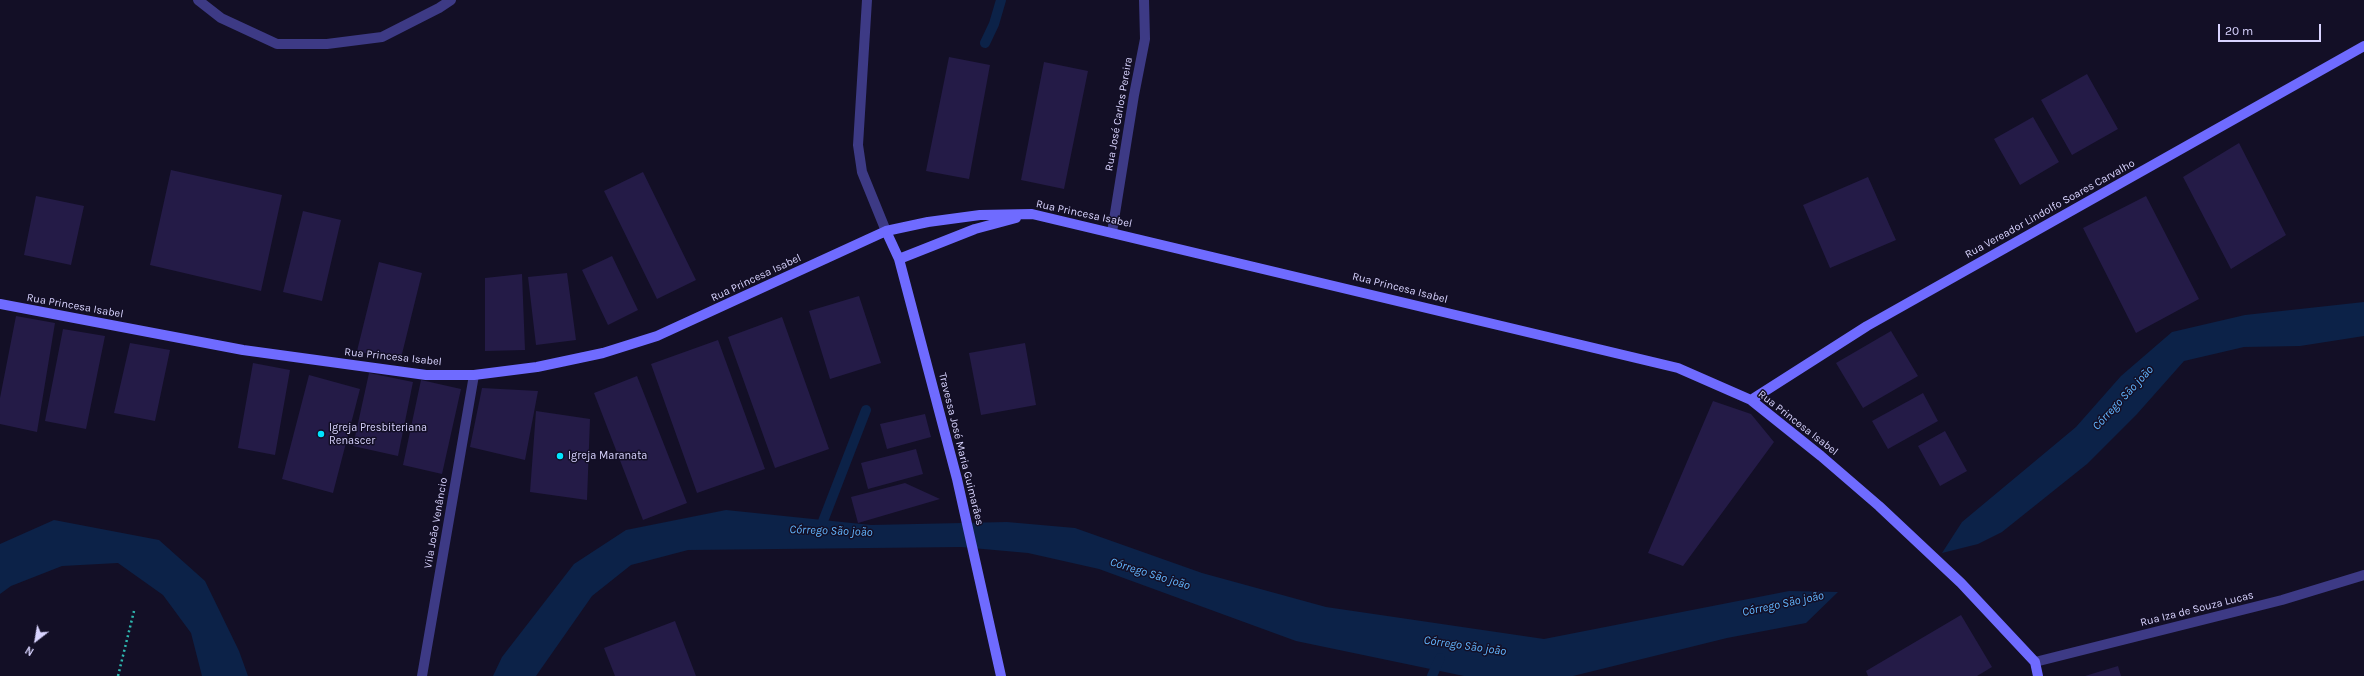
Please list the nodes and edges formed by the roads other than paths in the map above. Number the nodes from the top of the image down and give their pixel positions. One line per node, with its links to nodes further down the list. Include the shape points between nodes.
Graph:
1 (198, 0): 2 (street, via 221,18 277,44 328,44 382,37)
2 (451, 0)
3 (867, 0): 7 (street, via 858,145 862,172)
4 (1144, 0): 8 (street, Rua José Carlos Pereira, via 1145,39)
5 (2364, 46): 12 (main road, Rua Vereador Lindolfo Soares Carvalho, via 1867,326)
6 (1032, 214): 7 (main road, Rua Princesa Isabel, via 980,215); 8 (main road, Rua Princesa Isabel); 9 (main road, via 975,229)
7 (886, 231): 9 (main road, Travessa José Maria Guimarães); 11 (main road, Rua Princesa Isabel, via 657,336 603,353 537,367)
8 (1112, 232): 12 (main road, Rua Princesa Isabel, via 1678,368)
9 (899, 259): 16 (main road, Travessa José Maria Guimarães, via 958,479)
10 (0, 304): 11 (main road, Rua Princesa Isabel, via 243,350 426,375)
11 (474, 374): 15 (street, Vila João Venâncio)
12 (1750, 400): 14 (main road, Rua Princesa Isabel, via 1879,506 1961,584)
13 (2364, 575): 14 (street, Rua Iza de Souza Lucas, via 2282,600)
14 (2034, 662): 17 (main road, Rua Princesa Isabel)
15 (422, 676)
16 (1002, 676)
17 (2038, 676)

